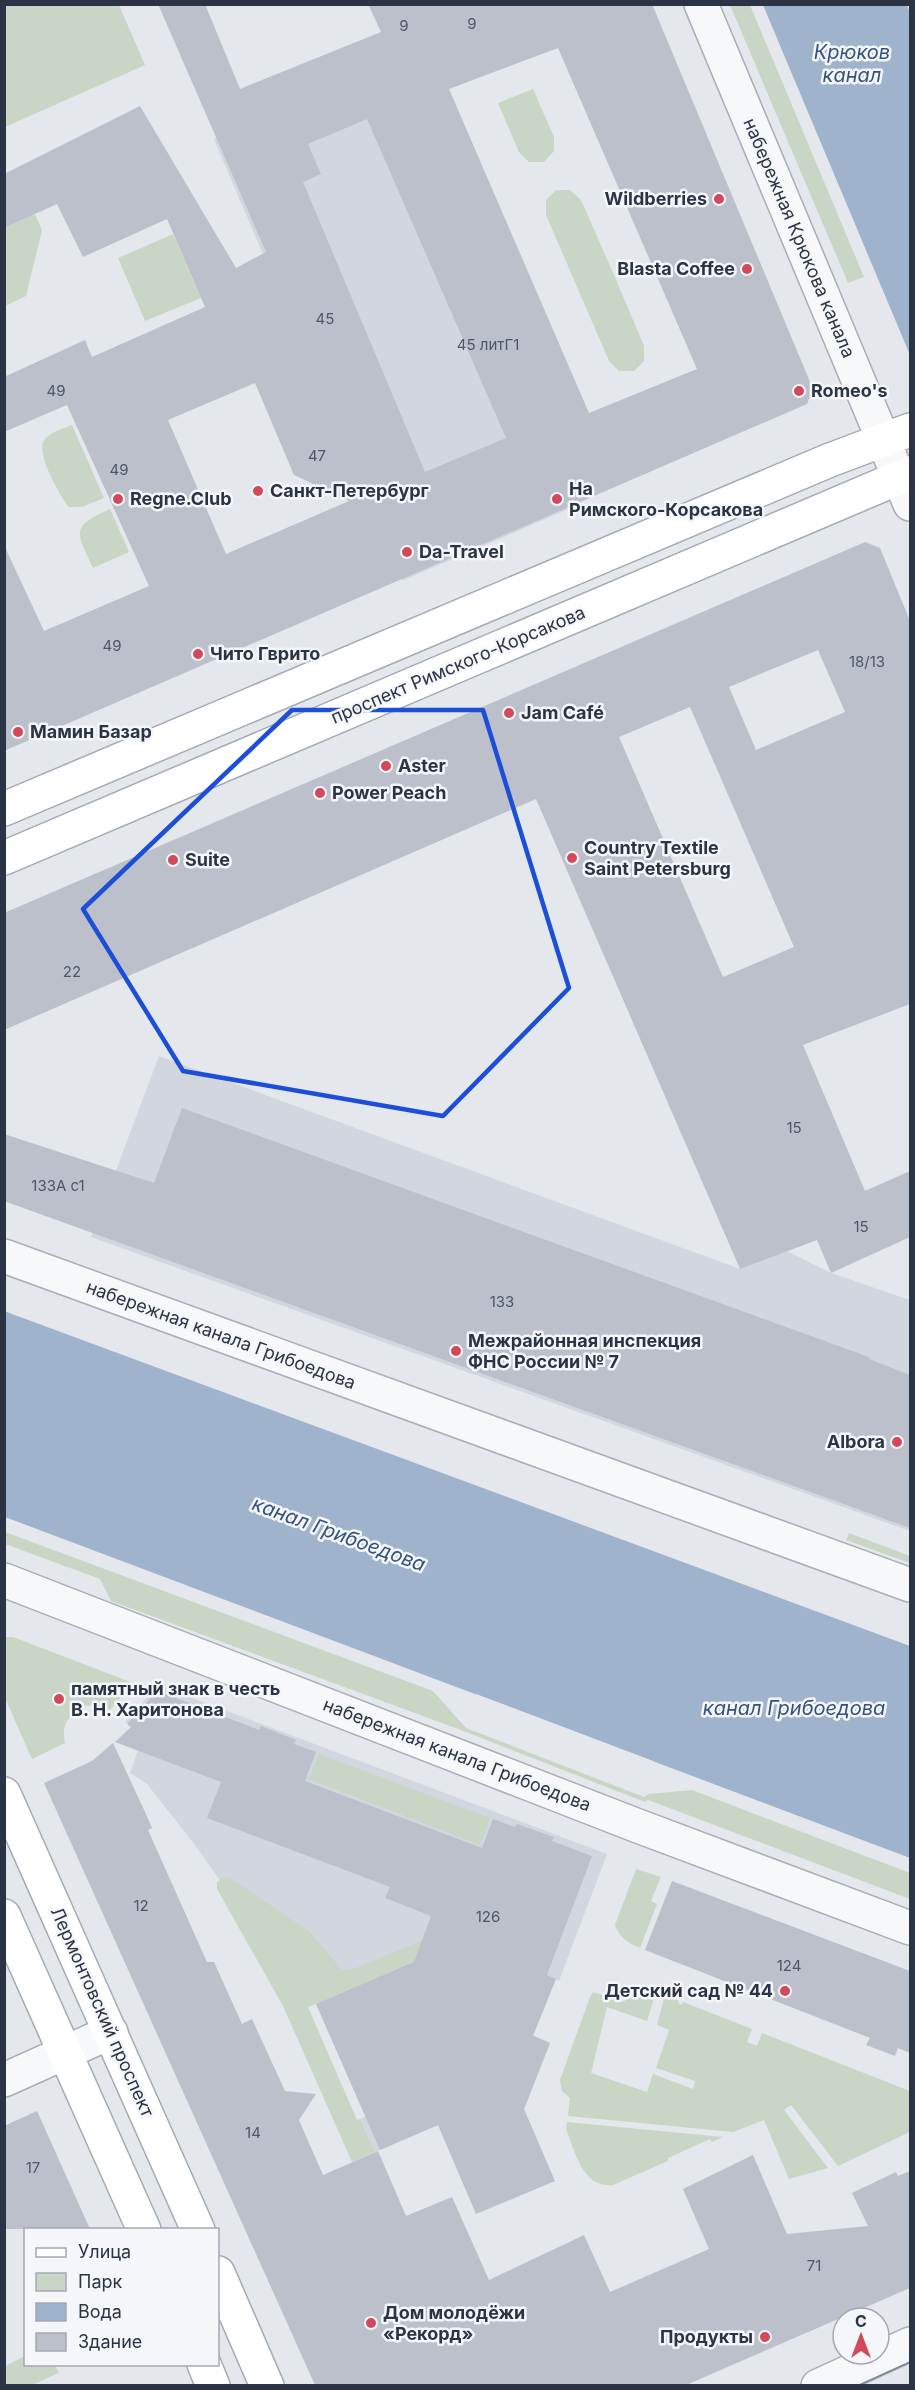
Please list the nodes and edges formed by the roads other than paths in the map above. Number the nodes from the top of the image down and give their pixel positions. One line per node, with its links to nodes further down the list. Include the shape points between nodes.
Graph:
1 (701, 4): 2 (street, набережная Крюкова канала)
2 (897, 435): 3 (street, набережная Крюкова канала); 4 (main road, via 736,499)
3 (907, 484): 5 (main road, проспект Римского-Корсакова)
4 (4, 809)
5 (4, 858)
6 (4, 1256): 8 (street, набережная канала Грибоедова)
7 (4, 1580): 11 (street, набережная канала Грибоедова)
8 (910, 1586)
9 (4, 1794): 12 (main road, Лермонтовский проспект)
10 (4, 1916): 13 (main road)
11 (910, 1928)
12 (111, 2032): 13 (street); 16 (main road, Лермонтовский проспект)
13 (66, 2052): 14 (street); 15 (main road)
14 (4, 2080)
15 (144, 2228)
16 (198, 2228)
17 (219, 2274): 21 (main road)
18 (910, 2344): 22 (street)
19 (205, 2366): 20 (main road)
20 (213, 2385)
21 (267, 2385)
22 (818, 2385)

